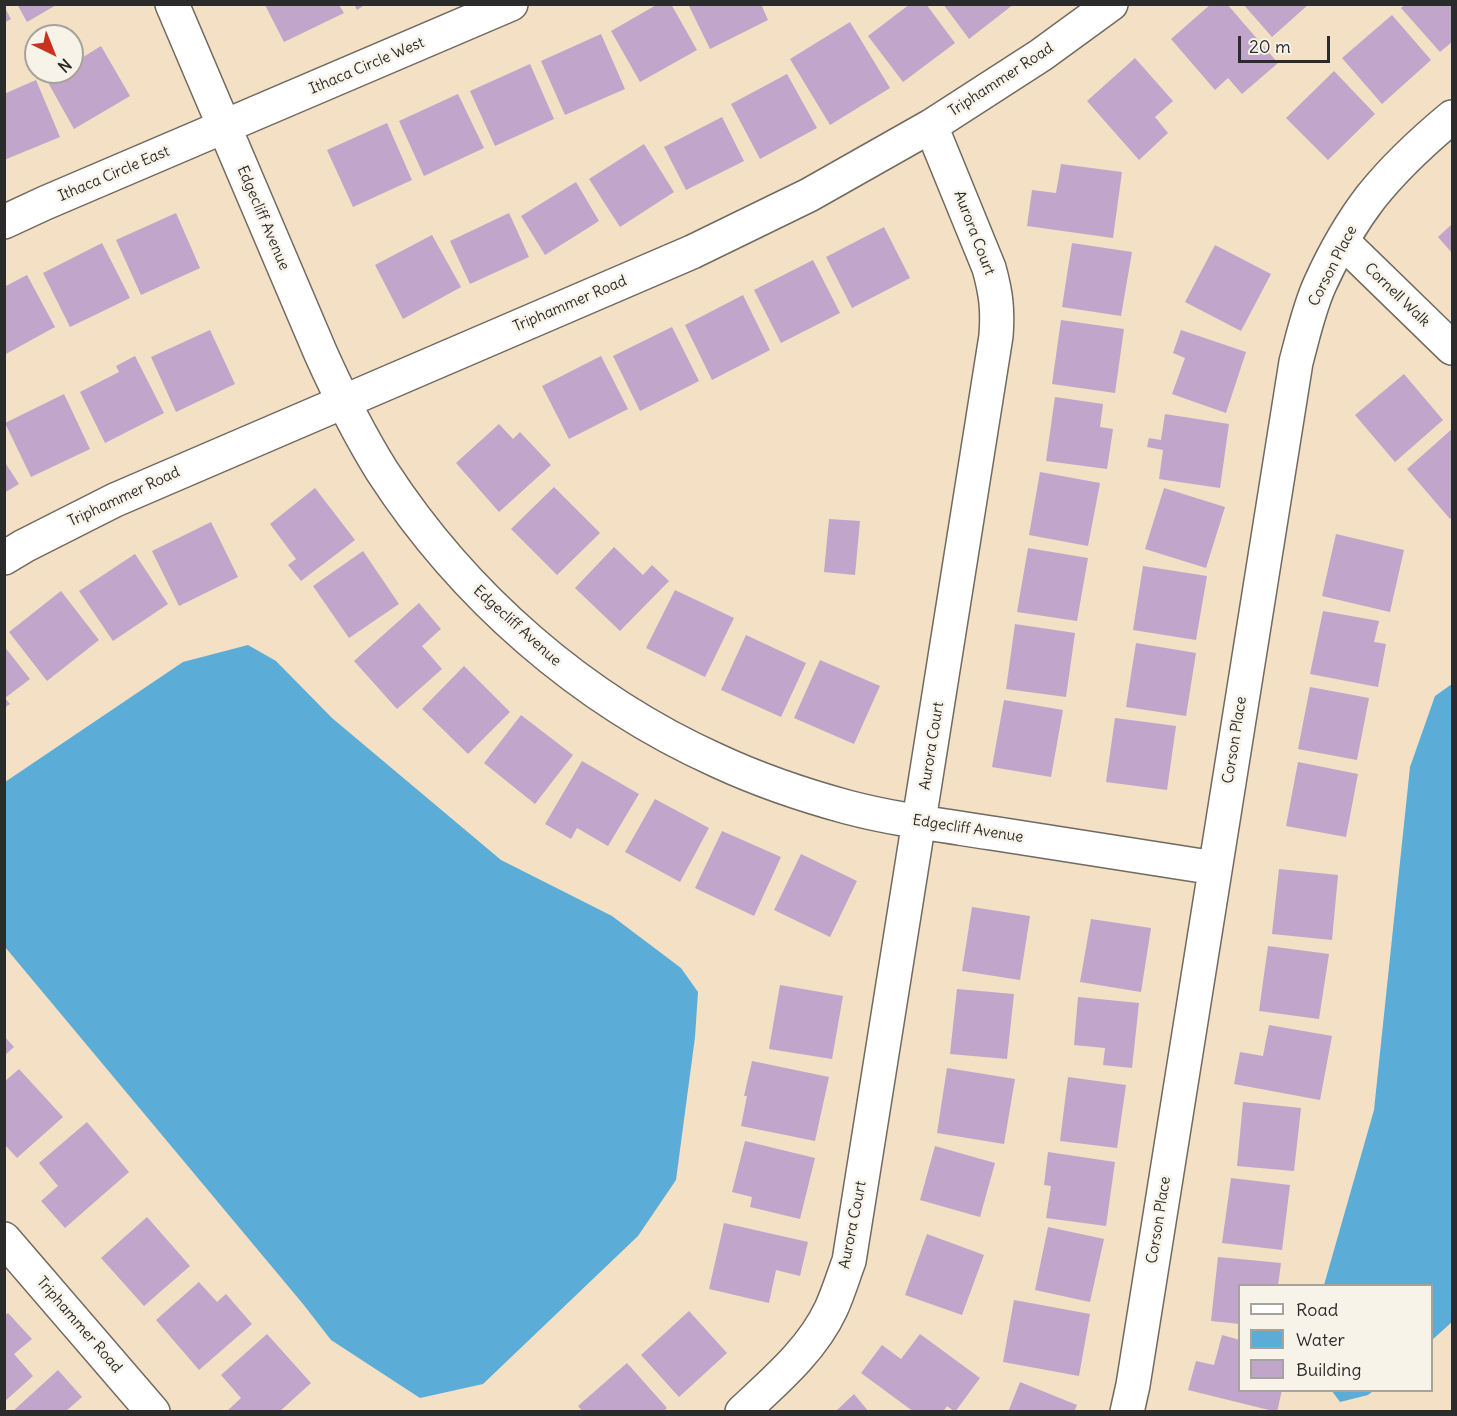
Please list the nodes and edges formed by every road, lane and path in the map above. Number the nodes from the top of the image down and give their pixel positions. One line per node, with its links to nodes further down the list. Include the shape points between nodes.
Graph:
1 (172, 4): 6 (street, Edgecliff Avenue)
2 (511, 4): 6 (street, Ithaca Circle West)
3 (1111, 4): 5 (street, Triphammer Road)
4 (1452, 117): 8 (street, Corson Place, via 1407,157 1371,197)
5 (931, 126): 10 (street, Triphammer Road, via 809,195 692,252); 12 (street, Aurora Court, via 989,268 998,313)
6 (224, 127): 7 (street, Ithaca Circle East); 10 (street, Edgecliff Avenue)
7 (4, 222)
8 (1342, 241): 9 (street, Cornell Walk); 13 (street, Corson Place, via 1310,310 1296,362)
9 (1452, 348)
10 (343, 401): 11 (street, Triphammer Road, via 114,500); 12 (street, Edgecliff Avenue, via 382,470 431,539 528,640 572,675 642,722 717,761 839,804)
11 (4, 558)
12 (920, 822): 13 (street, Edgecliff Avenue); 16 (street, Aurora Court, via 849,1261 820,1328 792,1365)
13 (1215, 868): 17 (street, Corson Place)
14 (4, 1239): 15 (street, Triphammer Road)
15 (153, 1412)
16 (742, 1412)
17 (1127, 1412)

